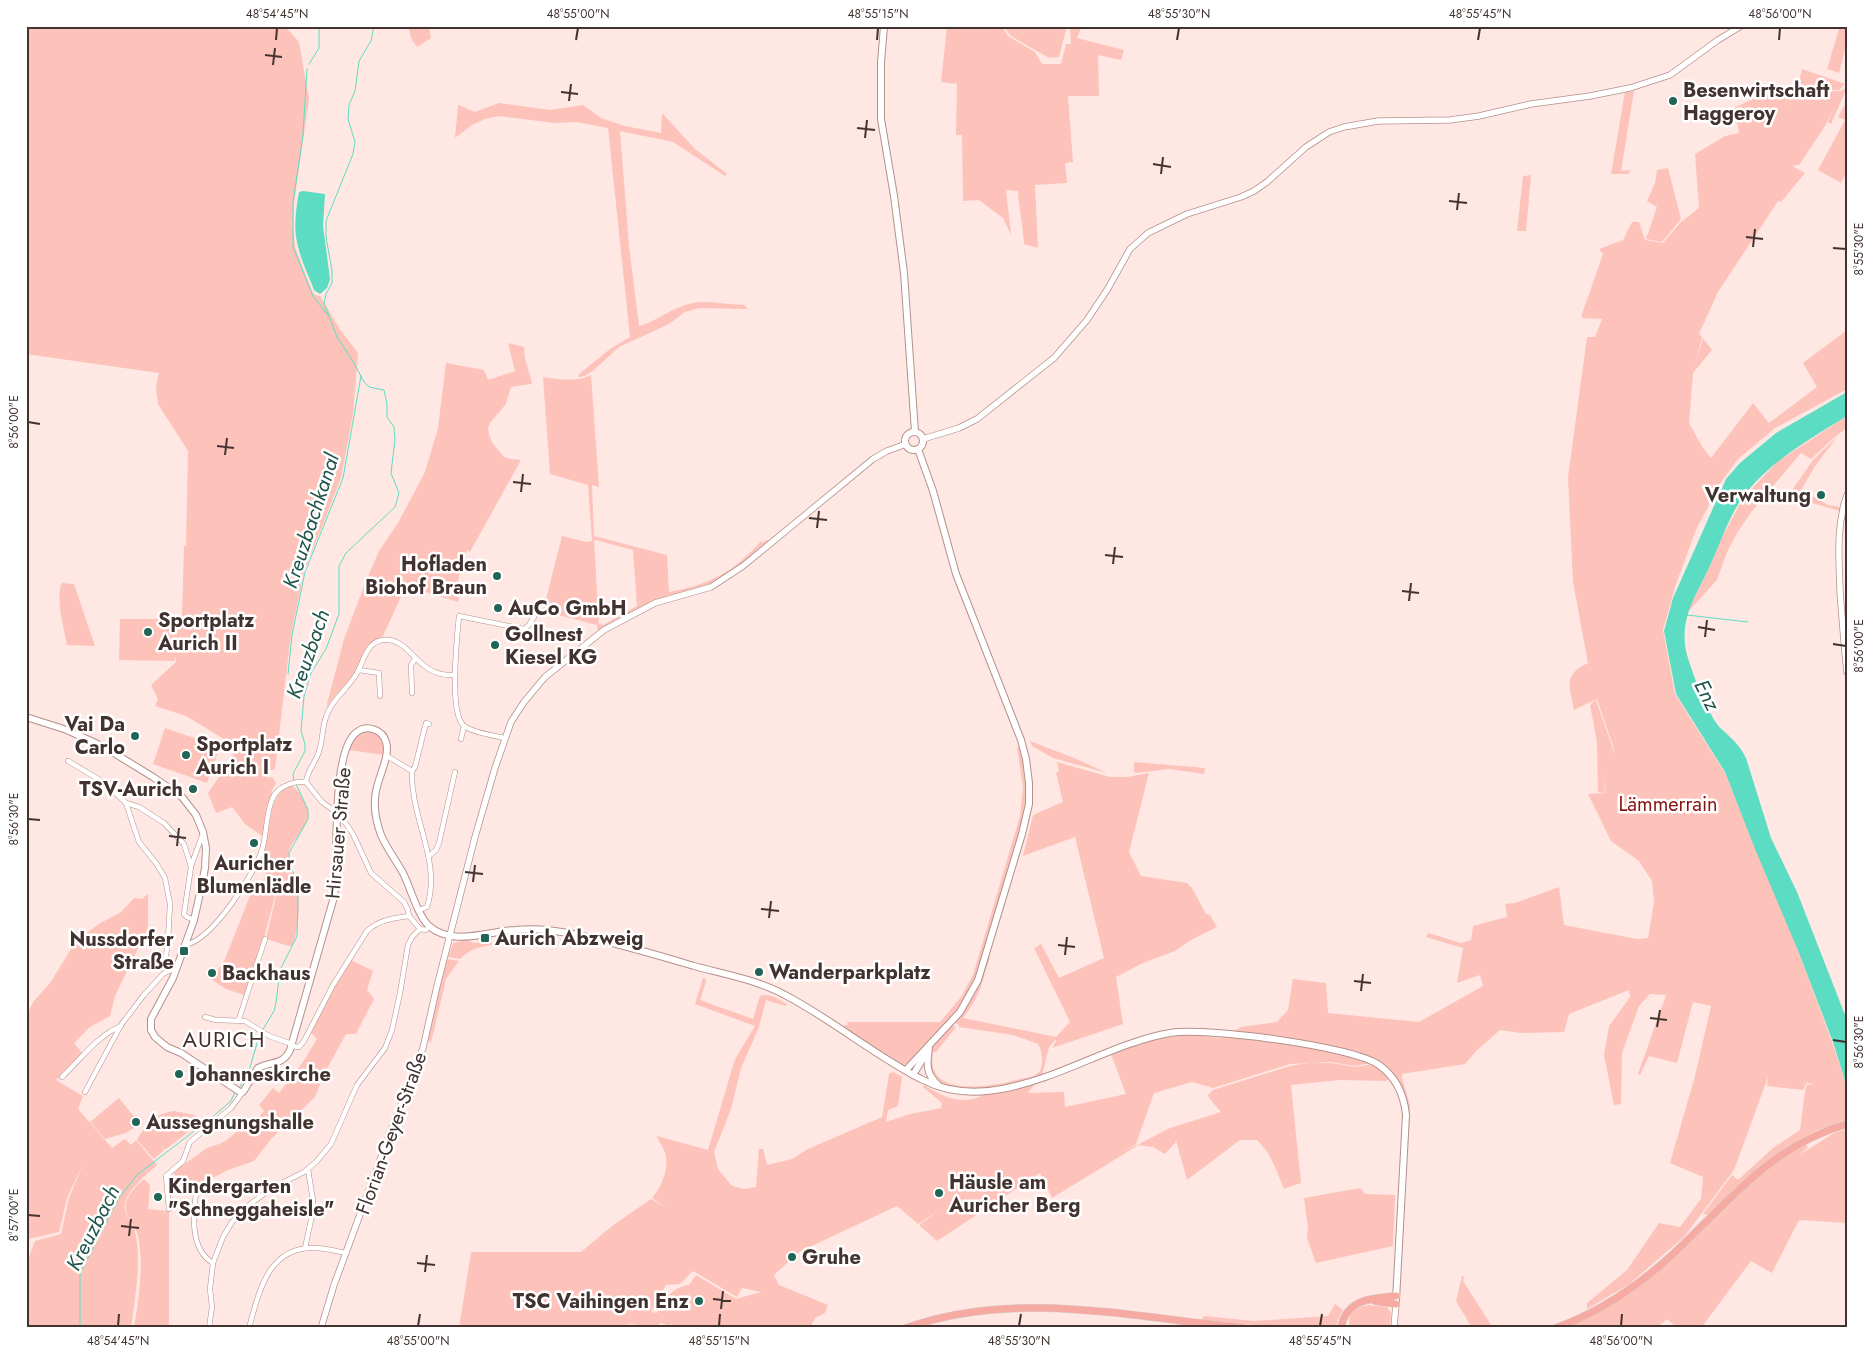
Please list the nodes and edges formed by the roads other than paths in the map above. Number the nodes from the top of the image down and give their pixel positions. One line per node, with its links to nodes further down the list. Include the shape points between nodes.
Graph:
1 (884, 26): 3 (main road, via 881,119 904,273)
2 (1741, 26): 4 (street, via 1670,75 1630,88 1479,116 1378,121 1329,132 1254,191 1178,217 1148,233 1130,249 1087,320 1054,358 978,420)
3 (915, 432): 4 (main road); 5 (main road, via 908,434)
4 (923, 439): 6 (main road)
5 (906, 444): 6 (main road, via 911,450); 18 (street, Florian-Geyer-Straße, via 868,463 721,582 655,603 613,624 588,642 538,684 519,709)
6 (918, 449): 43 (main road, via 934,491 956,574 1021,740 1029,788 1022,834 978,980 960,1012)
7 (1847, 495): 11 (street, via 1841,519 1839,560)
8 (534, 617): 12 (street, via 524,629 459,616)
9 (415, 659): 10 (street, via 397,643 380,640 370,648); 12 (street, via 436,673); 13 (street, via 411,666)
10 (359, 670): 14 (street, via 379,673); 24 (street, via 326,716 318,753)
11 (1847, 672)
12 (454, 675): 17 (street, via 458,712)
13 (412, 693)
14 (380, 696)
15 (26, 717): 27 (main road, via 88,739 153,777 182,797 196,816)
16 (429, 724): 22 (street, via 426,724)
17 (464, 726): 18 (street); 19 (street)
18 (504, 738): 35 (street, Florian-Geyer-Straße)
19 (462, 739)
20 (386, 756): 22 (street); 26 (main road, Hirsauer Straße, via 387,744 380,733 366,728 356,733 347,747); 30 (main road, Hirsauer Straße, via 376,791 377,821 383,840 403,873)
21 (68, 761): 25 (street, via 105,783)
22 (412, 771): 28 (street, via 411,784)
23 (455, 772): 28 (street, via 439,843)
24 (304, 782): 26 (street, via 322,802); 37 (street, via 286,785 275,795 261,854 233,902 202,937)
25 (126, 804): 29 (street, via 133,804 152,814 176,834 184,844); 38 (street, via 139,842 165,878 170,904 166,956)
26 (336, 810): 31 (street, via 353,834 371,873 404,902); 42 (main road, Hirsauer Straße, via 334,897)
27 (202, 835): 29 (street); 32 (main road, via 206,848 205,868)
28 (429, 856): 30 (street, via 431,896 427,907)
29 (191, 868): 32 (street, via 184,914)
30 (419, 910): 33 (main road, Hirsauer Straße)
31 (409, 916): 34 (street); 42 (street, via 380,922 367,931 333,985 304,1041 297,1047)
32 (194, 920): 37 (main road)
33 (430, 926): 34 (street, via 426,930); 35 (main road, Hirsauer Straße)
34 (420, 929): 51 (street, via 408,945 392,1030 385,1048 357,1085 331,1144)
35 (450, 936): 44 (main road, via 512,930 562,931 744,980 783,994); 55 (street, Florian-Geyer-Straße, via 423,1048)
36 (265, 939): 40 (street)
37 (184, 945): 38 (main road)
38 (173, 970): 41 (street, via 164,974 143,996); 48 (main road, via 168,990 151,1019 151,1030 168,1047)
39 (205, 1017): 40 (street, via 223,1021)
40 (239, 1019): 42 (street)
41 (121, 1025): 46 (street, via 100,1039); 49 (street)
42 (291, 1045): 48 (main road, Hirsauer Straße, via 282,1061 258,1068)
43 (929, 1047): 44 (main road); 45 (main road); 47 (main road, via 928,1071)
44 (906, 1070): 45 (main road)
45 (913, 1075): 47 (main road)
46 (62, 1077)
47 (943, 1088): 57 (main road, via 980,1092 1000,1089 1043,1078 1130,1043 1185,1031 1302,1044 1366,1058 1392,1077 1406,1110)
48 (239, 1091): 53 (street, via 231,1108 190,1142 184,1161 166,1176)
49 (85, 1092)
50 (1847, 1124): 65 (main road, via 1806,1140 1777,1157 1635,1285 1598,1309)
51 (308, 1168): 54 (street, via 314,1201); 56 (street, via 249,1204 232,1222)
52 (197, 1187): 56 (street, via 196,1237 202,1254)
53 (169, 1209)
54 (305, 1248): 55 (street); 60 (street, via 281,1258 265,1277)
55 (346, 1253): 61 (street, Florian-Geyer-Straße)
56 (214, 1263): 59 (street)
57 (1396, 1300): 58 (main road, via 1372,1300 1351,1306 1346,1313); 64 (street)
58 (1345, 1327)
59 (209, 1328)
60 (249, 1328)
61 (321, 1328)
62 (906, 1328): 63 (main road, via 970,1312 1028,1307)
63 (1243, 1328)
64 (1394, 1328)
65 (1556, 1328)

